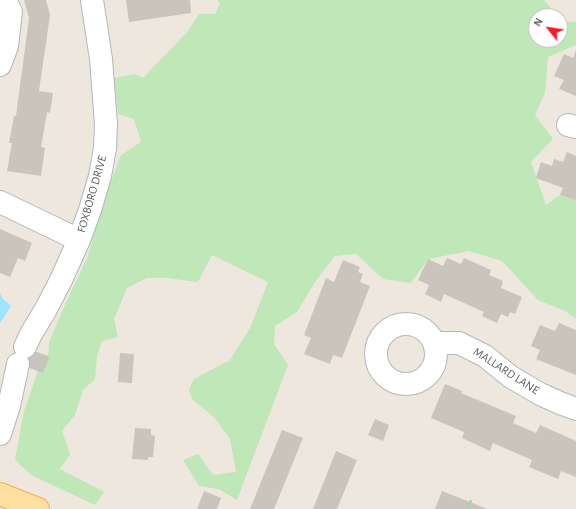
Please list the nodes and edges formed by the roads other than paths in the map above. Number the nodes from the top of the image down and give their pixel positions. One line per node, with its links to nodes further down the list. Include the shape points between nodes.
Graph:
1 (5, 0): 3 (street, via 11,12 7,46)
2 (92, 0): 5 (street, FOXBORO DRIVE, via 101,59 106,124 105,148 100,176)
3 (0, 65)
4 (0, 202): 5 (street)
5 (79, 240): 8 (street, FOXBORO DRIVE, via 46,309 48,324 45,338 29,358 8,406)
6 (434, 343): 7 (street, MALLARD LANE, via 459,343 485,356 511,377 540,394)
7 (576, 409)
8 (1, 431)
9 (0, 494): 10 (main road)
10 (38, 509)

